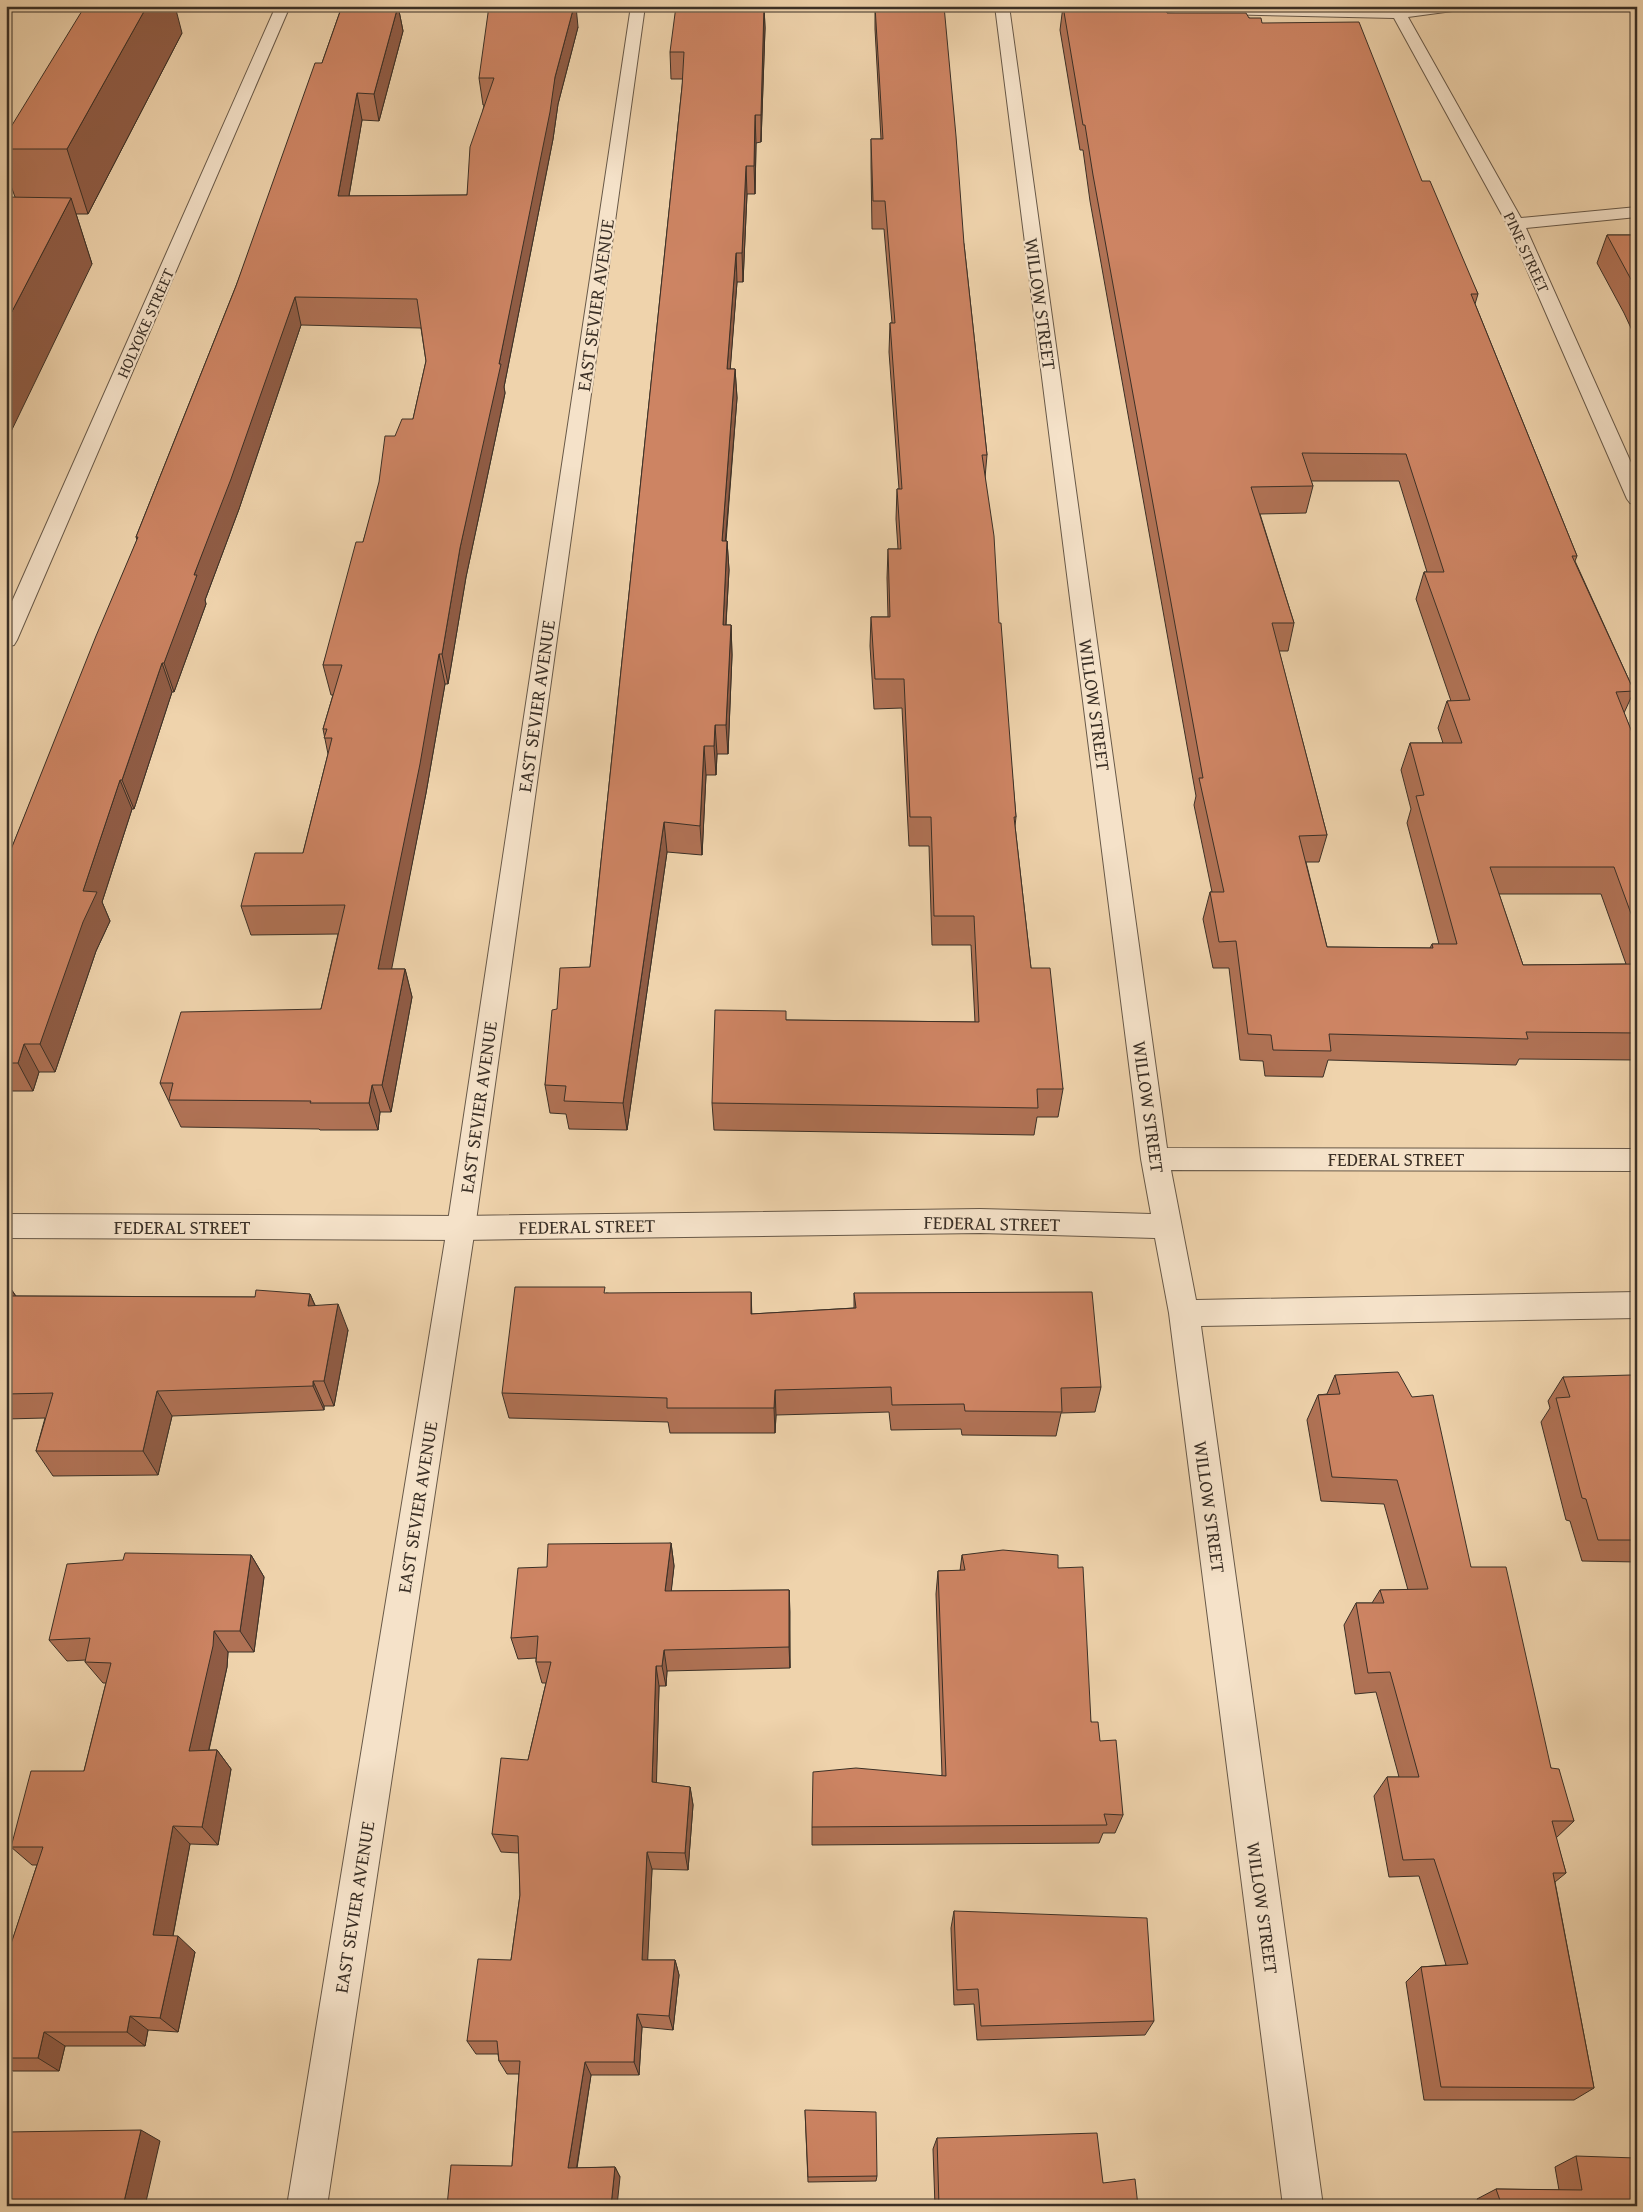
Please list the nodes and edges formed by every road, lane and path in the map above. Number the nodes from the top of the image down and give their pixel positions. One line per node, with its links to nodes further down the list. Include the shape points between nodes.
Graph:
1 (283, 6): 10 (street, HOLYOKE STREET)
2 (638, 6): 15 (street, EAST SEVIER AVENUE)
3 (1002, 6): 11 (street, WILLOW STREET)
4 (1036, 6): 6 (street)
5 (1460, 6): 6 (street)
6 (1399, 14): 8 (street, PINE STREET)
7 (1637, 212): 8 (street)
8 (1516, 224): 9 (street, PINE STREET)
9 (1637, 499)
10 (6, 640)
11 (1155, 1159): 12 (street, FEDERAL STREET); 14 (street, WILLOW STREET)
12 (1637, 1160)
13 (6, 1226): 15 (street, FEDERAL STREET)
14 (1168, 1226): 15 (street, FEDERAL STREET, via 980,1221); 17 (street, WILLOW STREET)
15 (461, 1228): 18 (street, EAST SEVIER AVENUE)
16 (1637, 1305): 17 (street)
17 (1184, 1313): 19 (street, WILLOW STREET)
18 (307, 2206)
19 (1303, 2206)

